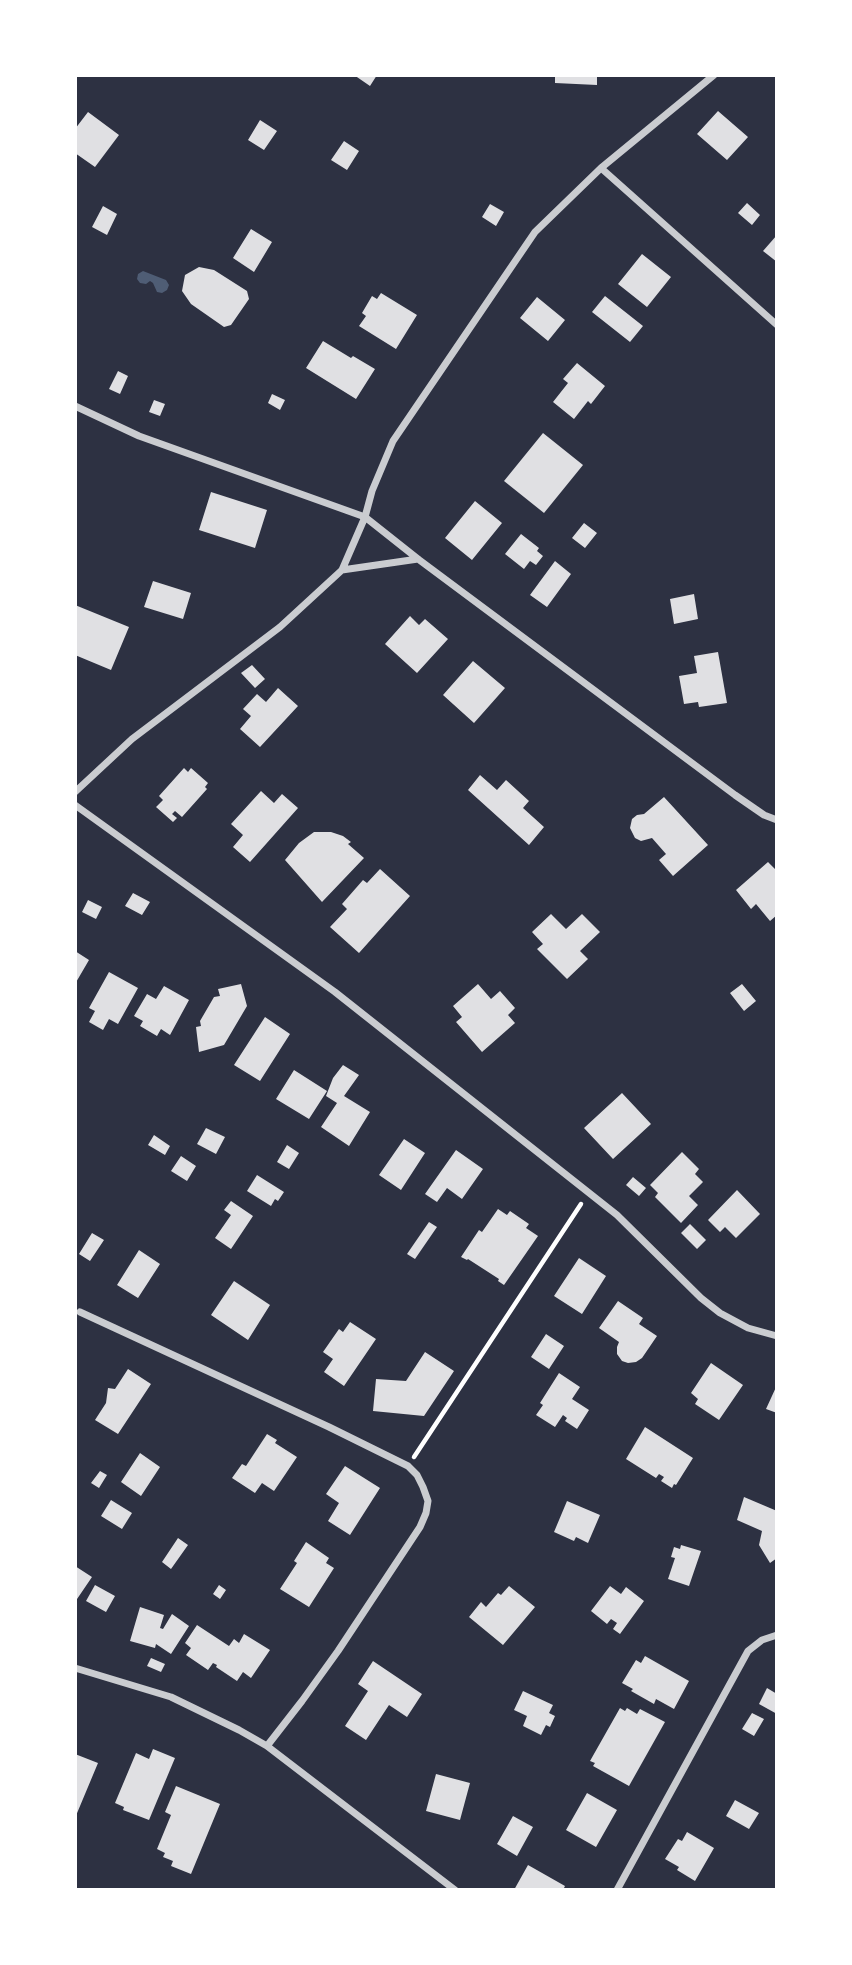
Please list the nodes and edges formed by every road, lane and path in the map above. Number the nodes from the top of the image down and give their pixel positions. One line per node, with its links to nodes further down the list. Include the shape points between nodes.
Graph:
1 (714, 75): 2 (street)
2 (601, 168): 3 (street); 5 (street, via 535,232 428,388 393,441)
3 (777, 325)
4 (75, 406): 5 (street, via 139,436)
5 (365, 517): 6 (street); 7 (street)
6 (418, 559): 7 (street); 10 (street, via 735,796)
7 (342, 570): 8 (street, via 280,626 132,739)
8 (75, 792)
9 (75, 805): 11 (street, via 335,992)
10 (777, 820)
11 (588, 1192): 13 (street, via 720,1313); 14 (path)
12 (80, 1312): 14 (street)
13 (777, 1336)
14 (408, 1466): 17 (street, via 418,1475 428,1501 419,1527 338,1651)
15 (777, 1635): 19 (street, via 748,1651)
16 (75, 1668): 17 (street, via 171,1697)
17 (267, 1746): 18 (street)
18 (455, 1890)
19 (617, 1890)

